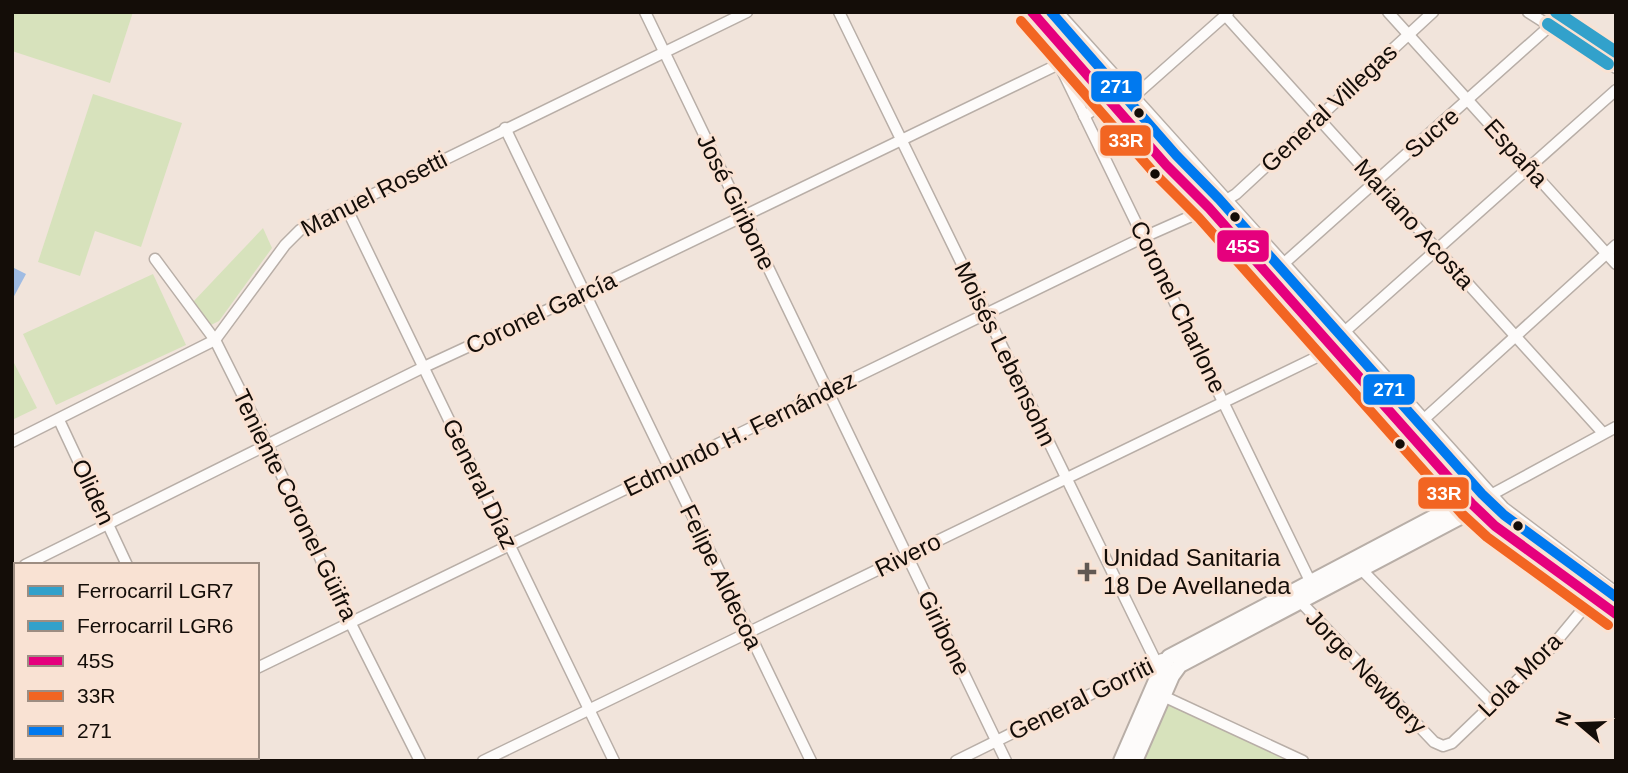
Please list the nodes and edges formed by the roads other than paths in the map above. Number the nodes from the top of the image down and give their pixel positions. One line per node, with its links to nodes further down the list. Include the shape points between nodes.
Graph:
1 (645, 12): 13 (street, José Giribone)
2 (747, 12): 13 (street, Manuel Rosetti)
3 (839, 12): 23 (street, Moisés Lebensohn)
4 (1032, 12): 11 (main road)
5 (1054, 12): 17 (main road)
6 (1388, 12): 12 (street, España)
7 (1433, 12): 12 (street, General Villegas)
8 (1528, 12): 10 (street)
9 (1227, 14): 17 (street); 21 (street, Mariano Acosta)
10 (1550, 25): 15 (street); 19 (street, Sucre)
11 (1047, 30): 14 (street, Coronel Charlone); 18 (main road)
12 (1408, 35): 19 (street, España); 21 (street, General Villegas)
13 (664, 52): 22 (street, Manuel Rosetti); 28 (street, José Giribone)
14 (1059, 64): 20 (street, Coronel Charlone); 23 (street, Coronel García)
15 (1616, 68)
16 (1616, 90): 24 (street, Rivero)
17 (1131, 99): 26 (main road)
18 (1109, 100): 20 (street); 26 (main road, via 1166,164)
19 (1469, 100): 24 (street, España); 25 (street, Sucre)
20 (1084, 116): 29 (street, Coronel Charlone)
21 (1319, 118): 25 (street, Mariano Acosta); 26 (street, General Villegas, via 1236,194)
22 (505, 128): 27 (street, Manuel Rosetti); 36 (street, Felipe Aldecoa)
23 (902, 140): 28 (street, Coronel García); 37 (street, Moisés Lebensohn)
24 (1528, 166): 31 (street, Rivero); 32 (street, España)
25 (1377, 182): 31 (street, Mariano Acosta); 35 (street, Sucre)
26 (1216, 205): 29 (street, Edmundo H. Fernández); 35 (main road); 40 (main road)
27 (346, 207): 39 (street, Manuel Rosetti, via 292,236); 41 (street, General Díaz)
28 (742, 217): 36 (street, Coronel García); 42 (street, José Giribone)
29 (1144, 237): 37 (street, Edmundo H. Fernández); 43 (street, Coronel Charlone)
30 (1616, 245): 32 (street)
31 (1437, 248): 38 (street, Mariano Acosta); 40 (street, Rivero)
32 (1606, 254): 34 (street, España); 38 (street)
33 (155, 259): 39 (street, Teniente Coronel Güifra)
34 (1616, 264)
35 (1281, 266): 40 (main road)
36 (584, 293): 41 (street, Coronel García); 50 (street, Felipe Aldecoa)
37 (986, 315): 42 (street, Edmundo H. Fernández); 51 (street, Moisés Lebensohn)
38 (1516, 337): 45 (street); 47 (street, Mariano Acosta)
39 (215, 340): 44 (street, Manuel Rosetti); 49 (street, Teniente Coronel Güifra)
40 (1338, 340): 43 (street, Rivero, via 1319,356); 45 (main road); 53 (main road)
41 (424, 367): 49 (street, Coronel García); 55 (street, General Díaz)
42 (828, 391): 50 (street, Edmundo H. Fernández); 56 (street, Giribone)
43 (1224, 402): 51 (street, Rivero); 60 (street, Coronel Charlone)
44 (59, 420): 48 (street, Manuel Rosetti); 54 (street, Oliden)
45 (1422, 421): 52 (main road)
46 (1616, 426): 47 (street)
47 (1602, 433): 52 (street)
48 (12, 442)
49 (268, 446): 54 (street, Coronel García); 64 (street, Teniente Coronel Güifra)
50 (668, 468): 55 (street, Edmundo H. Fernández); 65 (street, Felipe Aldecoa)
51 (1065, 479): 56 (street, Rivero); 66 (street, Moisés Lebensohn)
52 (1489, 496): 53 (main road); 63 (main road)
53 (1472, 504): 59 (main road, via 1462,516); 60 (main road, via 1453,507); 62 (main road)
54 (108, 524): 57 (street, Coronel García); 58 (street, Oliden)
55 (510, 545): 64 (street, Edmundo H. Fernández); 70 (street, General Díaz)
56 (907, 555): 65 (street, Rivero); 71 (street, Giribone)
57 (32, 563)
58 (126, 563)
59 (1362, 569): 60 (main road); 69 (street)
60 (1313, 588): 61 (main road)
61 (1296, 597): 66 (main road); 68 (main road, via 1180,665); 72 (street, Jorge Newbery, via 1434,742)
62 (1593, 597): 63 (main road); 69 (street, Lola Mora, via 1549,650)
63 (1614, 606)
64 (350, 622): 67 (street, Edmundo H. Fernández); 73 (street, Teniente Coronel Güifra)
65 (747, 632): 70 (street, Rivero); 76 (street, Felipe Aldecoa)
66 (1162, 662): 68 (street, Moisés Lebensohn); 71 (street, General Gorriti); 79 (main road)
67 (259, 666)
68 (1163, 696): 80 (main road); 81 (street)
69 (1492, 703): 72 (street, Lola Mora, via 1452,743)
70 (589, 709): 74 (street, Rivero); 75 (street, General Díaz)
71 (997, 740): 77 (street, General Gorriti); 78 (street, Giribone)
72 (1443, 746)
73 (420, 761)
74 (483, 761)
75 (614, 761)
76 (811, 761)
77 (956, 761)
78 (1006, 761)
79 (1121, 761)
80 (1135, 761)
81 (1303, 761)

